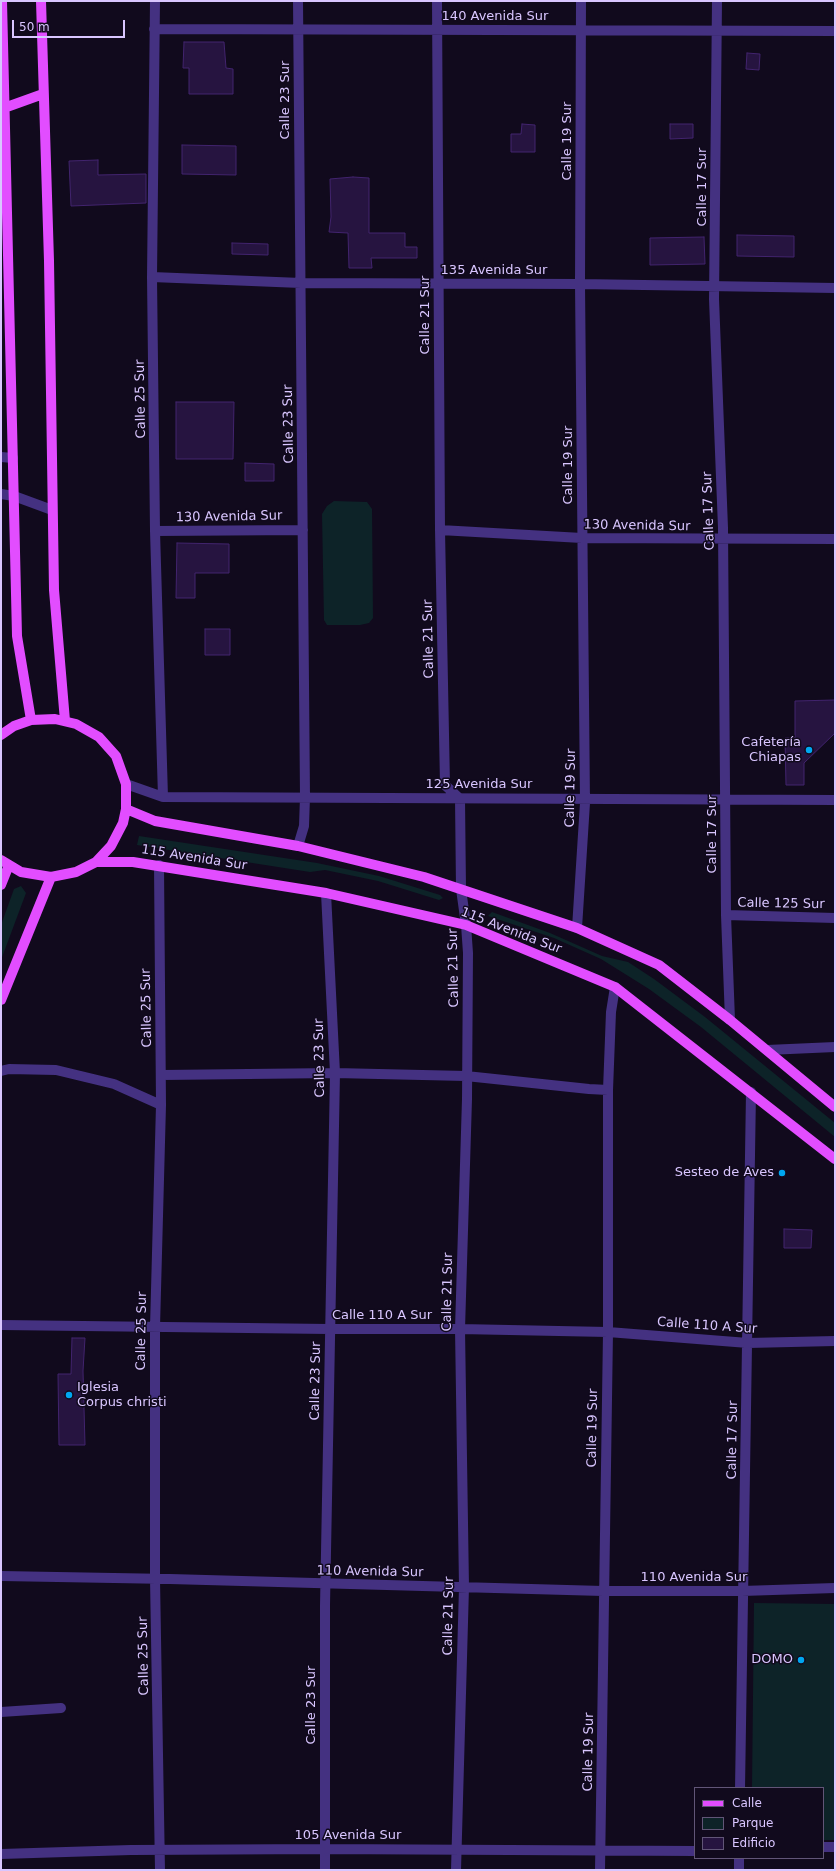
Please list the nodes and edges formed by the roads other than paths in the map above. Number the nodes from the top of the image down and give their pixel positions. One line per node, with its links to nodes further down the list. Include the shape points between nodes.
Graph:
1 (2, 1): 15 (main road)
2 (41, 1): 14 (main road)
3 (155, 1): 9 (street, Calle 25 Sur)
4 (298, 1): 8 (street, Calle 23 Sur)
5 (437, 1): 10 (street, Calle 21 Sur)
6 (581, 1): 11 (street, Calle 19 Sur)
7 (717, 1): 12 (street, Calle 17 Sur)
8 (298, 28): 9 (street, 140 Avenida Sur); 10 (street, 140 Avenida Sur); 17 (street, Calle 23 Sur)
9 (154, 30): 16 (street, Calle 25 Sur)
10 (437, 30): 11 (street, 140 Avenida Sur); 18 (street, Calle 21 Sur)
11 (581, 30): 12 (street, 140 Avenida Sur); 19 (street, Calle 19 Sur)
12 (717, 30): 13 (street, 140 Avenida Sur); 20 (street, Calle 17 Sur)
13 (835, 31)
14 (44, 94): 15 (main road); 26 (main road)
15 (4, 108): 23 (main road)
16 (152, 277): 17 (street, 135 Avenida Sur); 29 (street, Calle 25 Sur)
17 (301, 283): 18 (street, 135 Avenida Sur); 27 (street, Calle 23 Sur)
18 (439, 284): 19 (street, 135 Avenida Sur); 28 (street, Calle 21 Sur)
19 (580, 284): 20 (street, 135 Avenida Sur); 30 (street, Calle 19 Sur)
20 (716, 286): 21 (street, 135 Avenida Sur); 32 (street, Calle 17 Sur, via 714,299)
21 (835, 288)
22 (1, 457): 23 (street)
23 (13, 458): 25 (main road)
24 (1, 494): 25 (street)
25 (14, 496): 26 (street); 33 (main road, via 17,636)
26 (52, 510): 34 (main road, via 54,590)
27 (303, 530): 29 (street, 130 Avenida Sur); 38 (street, Calle 23 Sur)
28 (440, 530): 30 (street, 130 Avenida Sur); 40 (street, Calle 21 Sur, via 445,785)
29 (155, 531): 37 (street, Calle 25 Sur)
30 (582, 538): 32 (street, 130 Avenida Sur); 39 (street, Calle 19 Sur)
31 (835, 539): 32 (street, 130 Avenida Sur)
32 (722, 540): 41 (street, Calle 17 Sur)
33 (31, 720): 34 (main road); 35 (main road, via 14,726)
34 (65, 721): 36 (main road, via 99,737 116,756)
35 (1, 735)
36 (126, 784): 37 (street, 125 Avenida Sur); 43 (main road)
37 (163, 797): 38 (street, 125 Avenida Sur)
38 (305, 797): 40 (street, 125 Avenida Sur); 44 (street, Calle 23 Sur, via 304,826)
39 (585, 798): 40 (street, 125 Avenida Sur); 41 (street, 125 Avenida Sur); 55 (street, Calle 19 Sur)
40 (460, 799): 50 (street, Calle 21 Sur)
41 (726, 800): 42 (street, 125 Avenida Sur); 52 (street, Calle 17 Sur)
42 (835, 800)
43 (126, 809): 44 (main road, 115 Avenida Sur, via 155,821); 46 (main road, via 123,823 111,846)
44 (298, 846): 50 (main road, 115 Avenida Sur, via 424,877)
45 (5, 862): 48 (main road, via 21,872); 49 (main road)
46 (96, 862): 47 (main road, 115 Avenida Sur); 48 (main road, via 76,872)
47 (158, 865): 51 (main road, 115 Avenida Sur); 63 (street, Calle 25 Sur)
48 (50, 877): 57 (main road)
49 (1, 885)
50 (460, 889): 54 (street, Calle 21 Sur); 55 (main road, 115 Avenida Sur)
51 (326, 893): 54 (main road, 115 Avenida Sur); 62 (street, Calle 23 Sur)
52 (726, 915): 53 (street, Calle 125 Sur); 58 (street, Calle 17 Sur)
53 (835, 918)
54 (466, 925): 56 (main road, 115 Avenida Sur); 64 (street, Calle 21 Sur)
55 (577, 928): 58 (main road, 115 Avenida Sur, via 659,966)
56 (615, 987): 65 (street, Calle 19 Sur, via 611,1012); 66 (main road, 115 Avenida Sur)
57 (1, 1000)
58 (730, 1020): 60 (main road, 115 Avenida Sur)
59 (835, 1047): 60 (street)
60 (767, 1050): 68 (main road, 115 Avenida Sur)
61 (1, 1071): 67 (street, via 56,1070 114,1084)
62 (335, 1073): 63 (street); 64 (street); 72 (street, Calle 23 Sur)
63 (162, 1075): 67 (street, Calle 25 Sur)
64 (466, 1076): 65 (street); 73 (street, Calle 21 Sur)
65 (608, 1090): 74 (street, Calle 19 Sur)
66 (751, 1092): 69 (main road, 115 Avenida Sur); 76 (street, Calle 17 Sur)
67 (162, 1105): 71 (street, Calle 25 Sur)
68 (835, 1107)
69 (835, 1159)
70 (1, 1325): 71 (street, Calle 110 A Sur)
71 (155, 1327): 72 (street, Calle 110 A Sur); 78 (street, Calle 25 Sur)
72 (329, 1329): 73 (street, Calle 110 A Sur); 79 (street, Calle 23 Sur)
73 (460, 1329): 74 (street, Calle 110 A Sur); 80 (street, Calle 21 Sur)
74 (608, 1332): 76 (street, Calle 110 A Sur); 82 (street, Calle 19 Sur)
75 (835, 1341): 76 (street, Calle 110 A Sur)
76 (748, 1343): 83 (street, Calle 17 Sur)
77 (1, 1576): 78 (street, 110 Avenida Sur)
78 (155, 1579): 79 (street, 110 Avenida Sur); 90 (street, Calle 25 Sur)
79 (326, 1584): 80 (street, 110 Avenida Sur); 89 (street, Calle 23 Sur)
80 (464, 1587): 82 (street, 110 Avenida Sur); 91 (street, Calle 21 Sur)
81 (835, 1588): 83 (street, 110 Avenida Sur)
82 (603, 1591): 83 (street, 110 Avenida Sur); 93 (street, Calle 19 Sur)
83 (742, 1591): 86 (street, Calle 17 Sur)
84 (61, 1708): 85 (street)
85 (1, 1712)
86 (740, 1787)
87 (824, 1847): 88 (street)
88 (835, 1847)
89 (324, 1849): 90 (street, 105 Avenida Sur); 91 (street, 105 Avenida Sur); 97 (street, Calle 23 Sur)
90 (160, 1850): 94 (street, 105 Avenida Sur); 96 (street, Calle 25 Sur)
91 (456, 1850): 93 (street, 105 Avenida Sur); 98 (street, Calle 21 Sur)
92 (694, 1851): 93 (street, 105 Avenida Sur)
93 (600, 1852): 99 (street, Calle 19 Sur)
94 (1, 1854)
95 (739, 1859): 100 (street)
96 (160, 1870)
97 (325, 1870)
98 (456, 1870)
99 (600, 1870)
100 (739, 1870)

